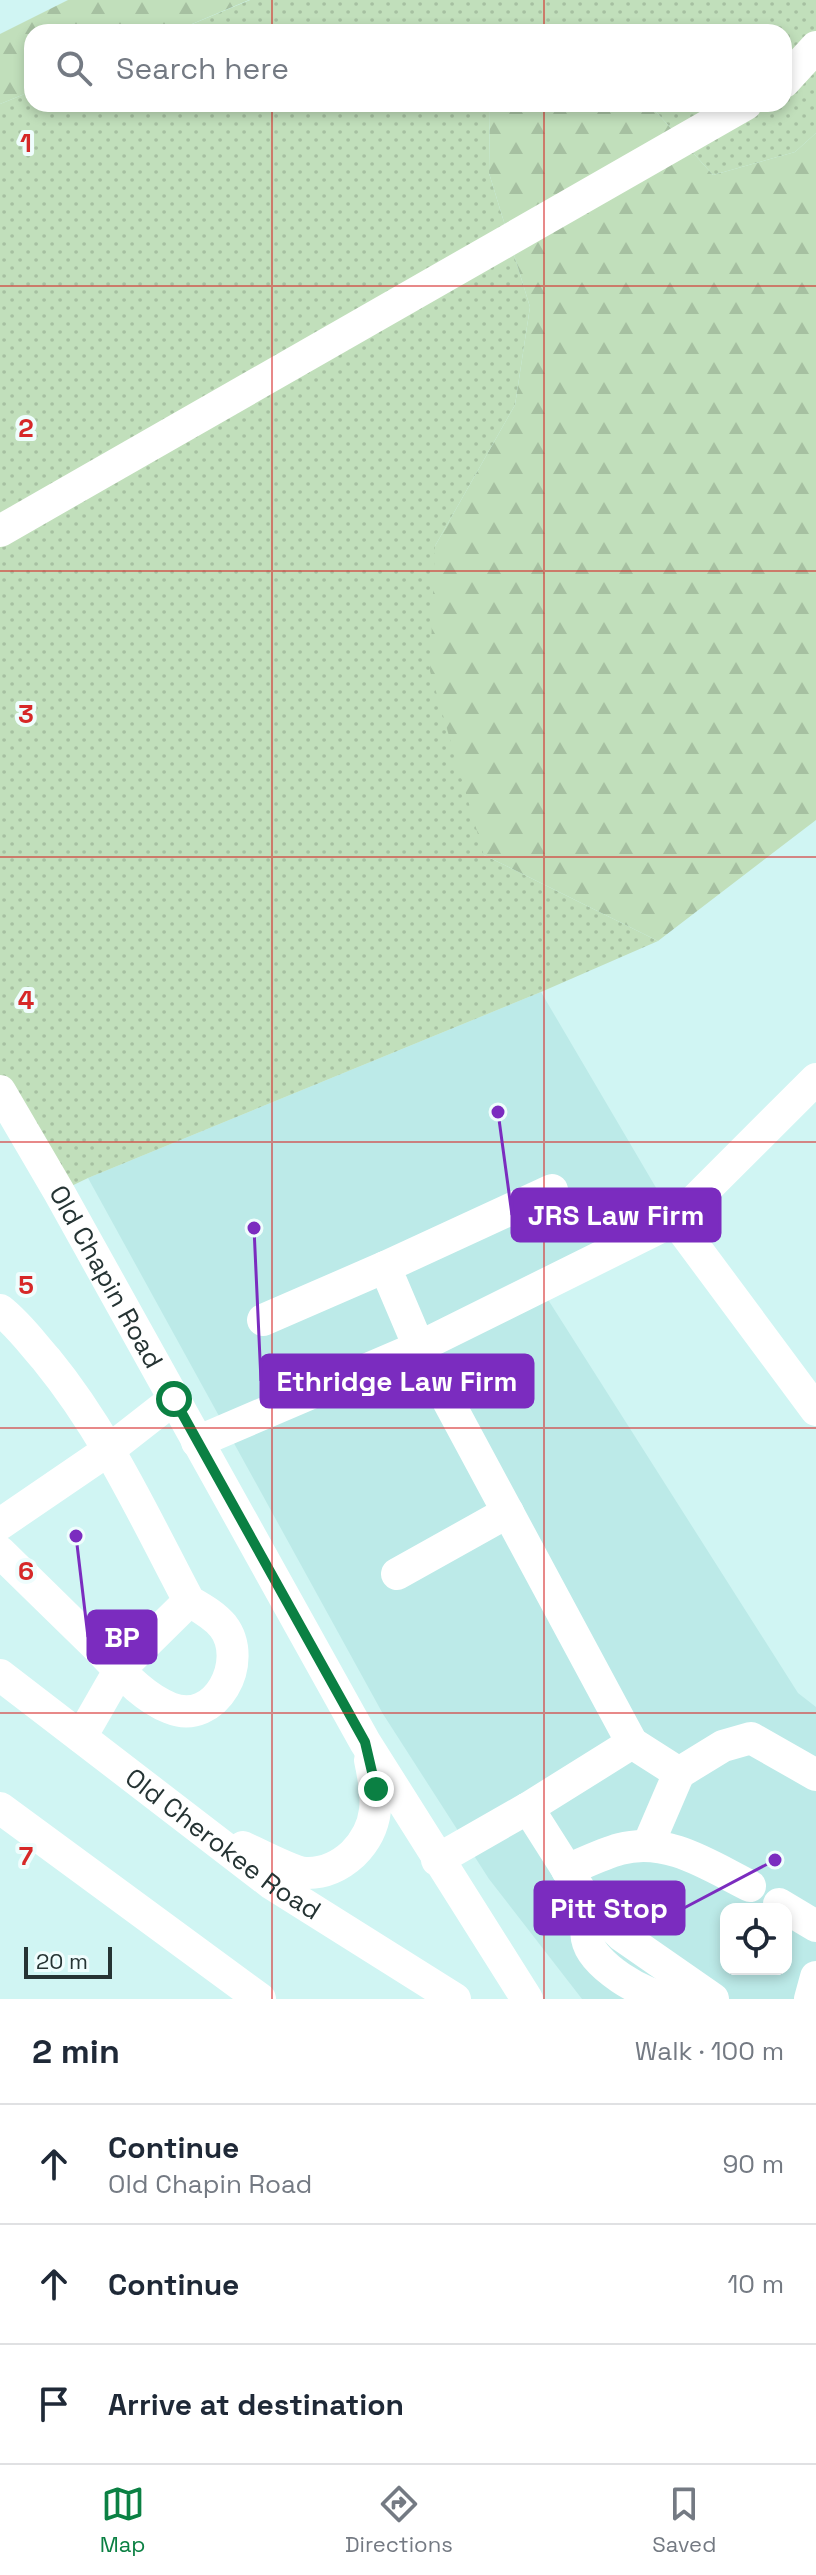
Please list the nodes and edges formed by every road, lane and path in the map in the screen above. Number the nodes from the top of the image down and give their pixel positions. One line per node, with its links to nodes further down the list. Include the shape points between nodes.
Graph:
1 (816, 47): 2 (street)
2 (792, 73)
3 (732, 112): 4 (street)
4 (0, 531)
5 (816, 1079): 8 (street)
6 (0, 1091): 13 (street, Old Chapin Road)
7 (552, 1190): 9 (street)
8 (675, 1220): 12 (street); 14 (street)
9 (385, 1267): 11 (street); 12 (street)
10 (0, 1310): 16 (street, via 67,1385)
11 (263, 1320)
12 (419, 1347): 15 (street); 17 (street)
13 (174, 1399): 15 (street, Old Chapin Road); 16 (street)
14 (816, 1410)
15 (197, 1442): 25 (street, Old Chapin Road)
16 (110, 1449): 18 (street); 21 (street)
17 (508, 1512): 20 (street); 26 (street)
18 (0, 1524)
19 (0, 1552): 22 (street)
20 (397, 1574)
21 (189, 1601): 22 (street); 22 (street, via 225,1629 231,1647 229,1676 212,1703 194,1711 169,1708)
22 (120, 1669): 24 (street)
23 (0, 1675): 24 (street, Old Cherokee Road)
24 (81, 1737): 31 (street, Old Cherokee Road)
25 (365, 1742): 31 (street, via 376,1789 375,1816 368,1838 341,1865 306,1874); 33 (street, Old Chapin Road)
26 (632, 1743): 27 (street); 30 (street)
27 (679, 1773): 28 (street, via 723,1746 751,1738); 32 (street)
28 (816, 1775)
29 (0, 1808): 40 (street)
30 (528, 1808): 33 (street); 34 (street)
31 (201, 1829): 41 (street, Old Cherokee Road, via 272,1884)
32 (648, 1845): 34 (street); 35 (street, via 683,1852)
33 (437, 1860): 42 (street, Old Chapin Road)
34 (567, 1870): 39 (street, via 587,1901 621,1935)
35 (750, 1886)
36 (792, 1912): 37 (street)
37 (816, 1926)
38 (816, 1977): 43 (street)
39 (707, 1995)
40 (260, 1999)
41 (455, 1999)
42 (527, 1999)
43 (810, 1999)

